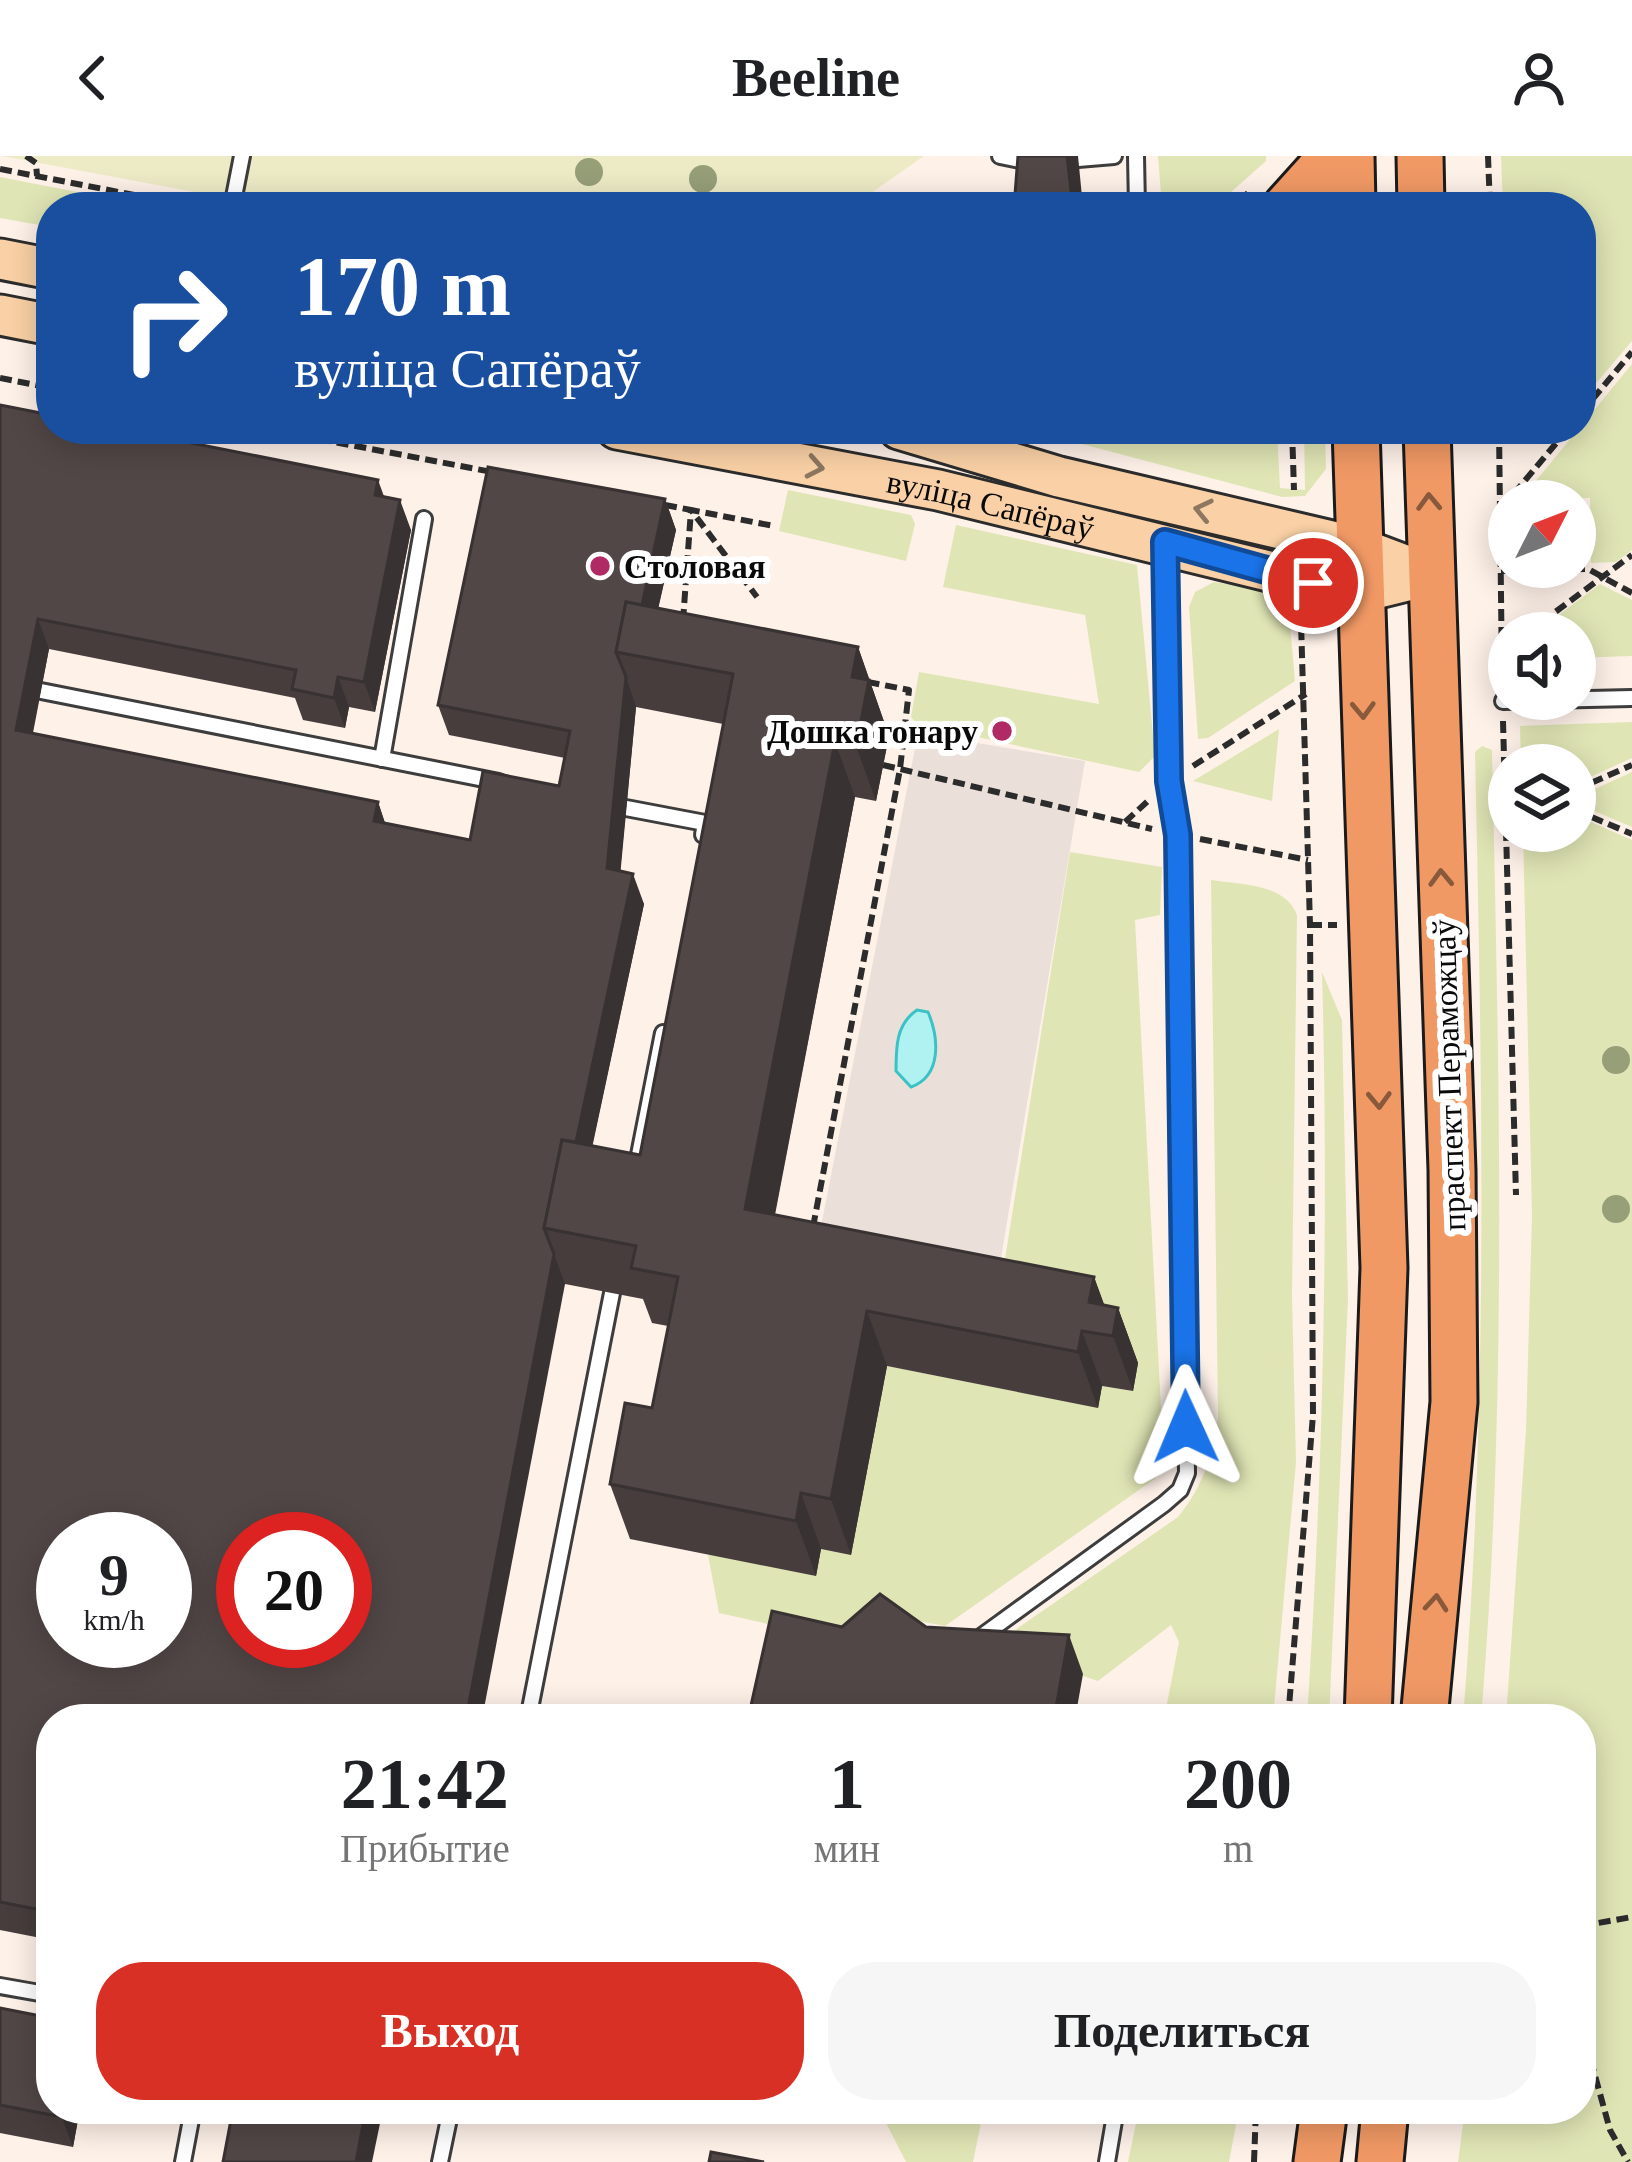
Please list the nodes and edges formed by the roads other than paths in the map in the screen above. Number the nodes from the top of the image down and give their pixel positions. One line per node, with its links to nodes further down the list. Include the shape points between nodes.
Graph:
1 (242, 156): 10 (lane)
2 (1000, 156): 9 (lane)
3 (1114, 156): 8 (lane)
4 (1136, 156): 11 (lane)
5 (1333, 156): 12 (main road)
6 (1351, 156): 13 (main road)
7 (1420, 156): 14 (main road)
8 (1078, 159)
9 (1036, 163)
10 (235, 192)
11 (1137, 192)
12 (1300, 192)
13 (1352, 192)
14 (1421, 192)
15 (0, 259): 16 (main road)
16 (36, 266)
17 (0, 315): 18 (main road)
18 (36, 322)
19 (696, 444): 24 (main road, вуліца Сапёраў, one-way to 24)
20 (948, 444): 25 (main road, вуліца Сапёраў, one-way to 20)
21 (1356, 444): 25 (main road)
22 (1427, 444): 26 (main road, праспект Пераможцаў, one-way to 22)
23 (424, 519): 31 (lane)
24 (1165, 542): 27 (main road, вуліца Сапёраў); 38 (lane, via 1169,781 1178,835 1187,1473 1164,1504)
25 (1358, 547): 26 (main road, вуліца Сапёраў); 27 (main road)
26 (1431, 575): 27 (main road); 41 (main road, праспект Пераможцаў, one-way to 26, via 1454,1402)
27 (1358, 593): 40 (main road, one-way to 40, via 1384,1268)
28 (41, 691): 31 (lane)
29 (1632, 698): 30 (lane)
30 (1596, 699)
31 (382, 759): 32 (lane)
32 (510, 784)
33 (626, 808): 34 (lane, via 706,823)
34 (701, 845)
35 (665, 1025): 36 (lane)
36 (634, 1182)
37 (612, 1293): 39 (lane)
38 (958, 1653)
39 (531, 1704)
40 (1369, 1704)
41 (1425, 1704)
42 (0, 1986): 43 (lane)
43 (36, 1992)
44 (190, 2124): 48 (lane)
45 (448, 2124): 49 (lane)
46 (1113, 2124): 50 (lane)
47 (1384, 2124): 51 (main road)
48 (183, 2162)
49 (440, 2162)
50 (1106, 2162)
51 (1380, 2162)

